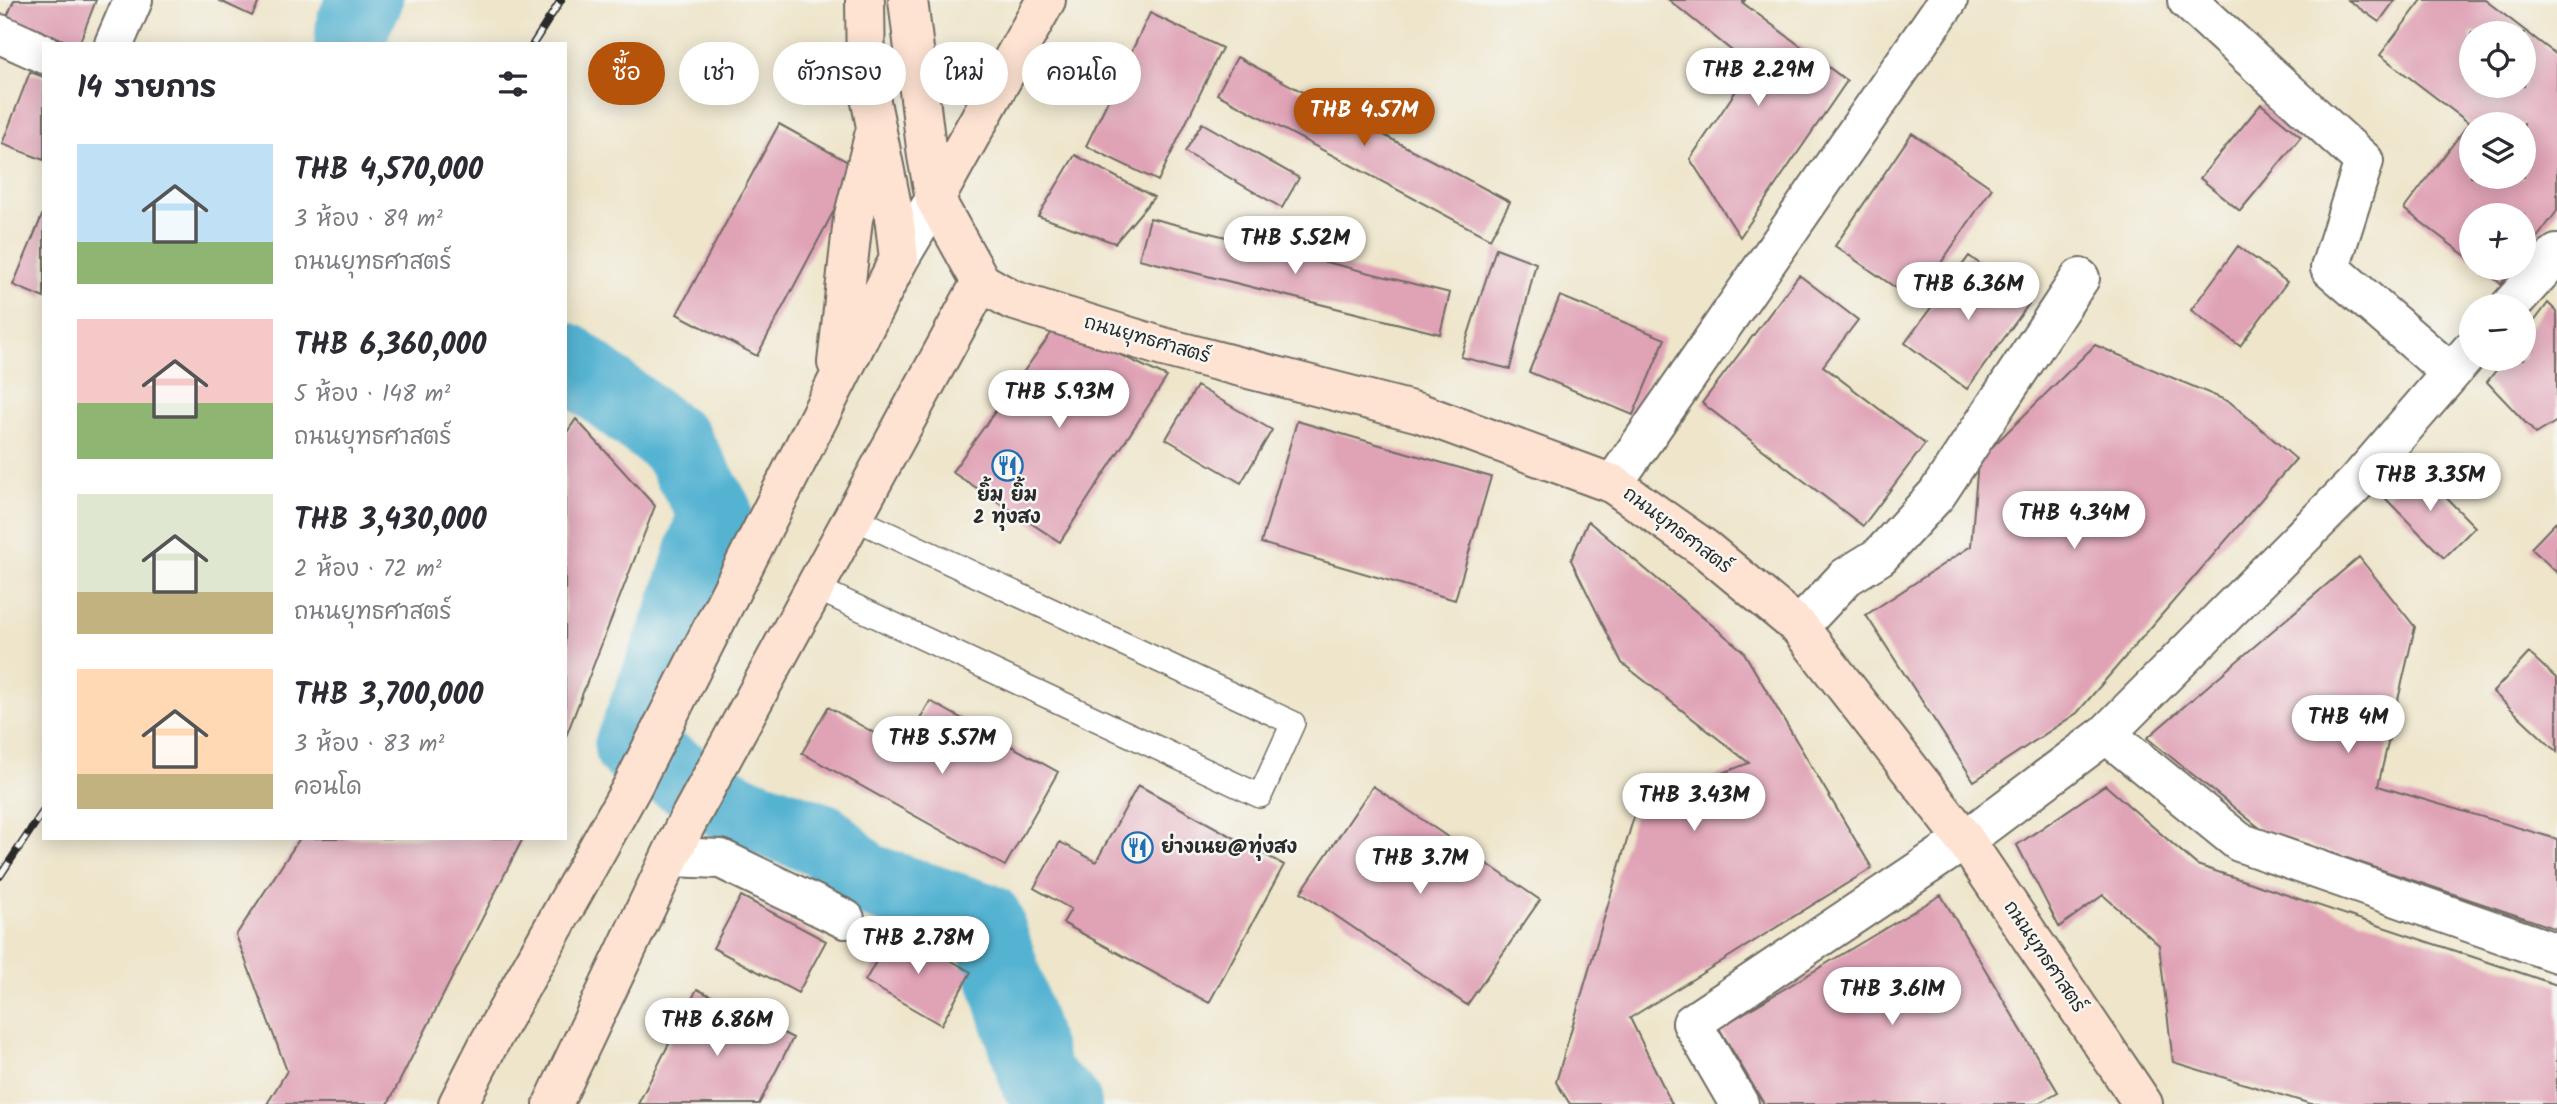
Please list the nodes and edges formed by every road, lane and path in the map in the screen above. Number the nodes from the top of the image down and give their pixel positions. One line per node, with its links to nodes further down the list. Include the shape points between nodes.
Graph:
1 (133, 0): 8 (street)
2 (865, 0): 10 (main road, via 866,77)
3 (908, 0): 11 (main road)
4 (1046, 0): 11 (main road)
5 (1948, 0): 20 (street)
6 (2187, 0): 17 (street, via 2364,161 2330,268)
7 (0, 34): 9 (street)
8 (115, 42)
9 (42, 53)
10 (876, 128): 13 (main road); 19 (main road, via 853,219)
11 (935, 200): 13 (street); 15 (main road)
12 (2557, 254): 16 (street)
13 (899, 259): 19 (main road)
14 (2080, 278): 23 (street, via 1937,494 1880,556 1846,577)
15 (981, 282): 20 (main road, ถนนยุทธศาสตร์, via 1012,300 1163,347 1420,413); 21 (main road)
16 (2521, 294)
17 (2459, 360)
18 (2459, 363): 24 (street, via 2356,483)
19 (833, 389): 29 (main road, via 632,787)
20 (1613, 484): 23 (main road, ถนนยุทธศาสตร์, via 1705,549)
21 (852, 517): 22 (main road); 22 (lane, via 1293,723 1260,796)
22 (814, 587): 26 (main road)
23 (1799, 627): 25 (main road, ถนนยุทธศาสตร์)
24 (2106, 734): 25 (street); 28 (street, via 2239,842)
25 (1965, 840): 31 (street, via 1692,1023); 32 (main road, ถนนยุทธศาสตร์)
26 (677, 842): 27 (street); 30 (main road)
27 (845, 919)
28 (2557, 953)
29 (458, 1104)
30 (553, 1104)
31 (1739, 1104)
32 (2143, 1104)

